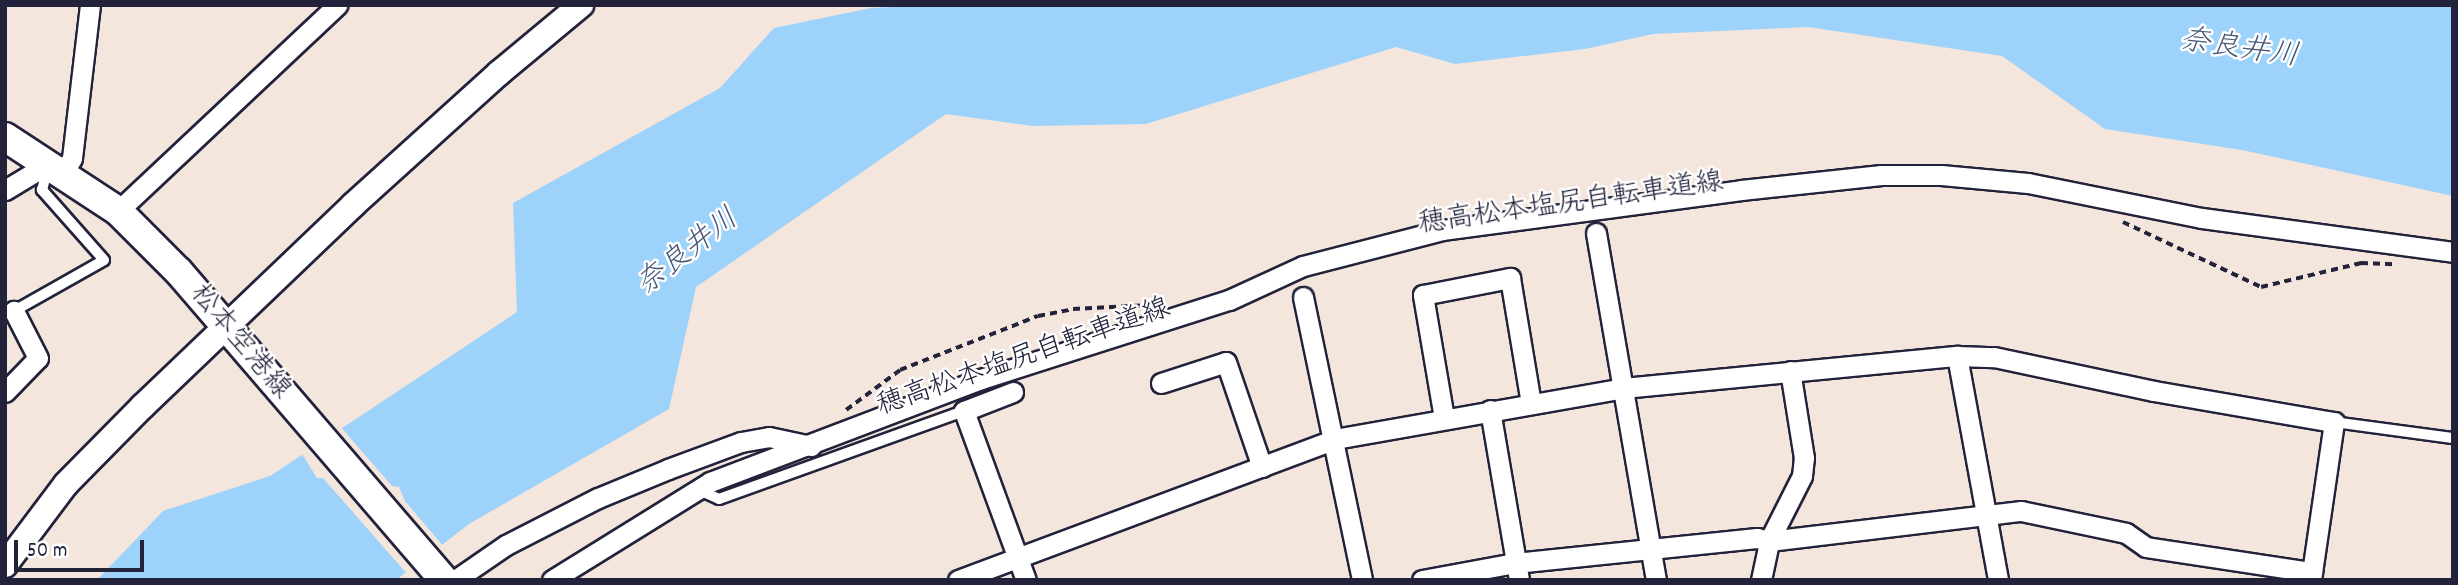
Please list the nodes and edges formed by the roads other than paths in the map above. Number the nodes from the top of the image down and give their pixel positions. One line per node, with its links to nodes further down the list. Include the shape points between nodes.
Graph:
1 (90, 5): 5 (street, via 72,158)
2 (337, 5): 7 (street)
3 (581, 5): 12 (street, via 353,205)
4 (5, 137): 5 (main road, 松本空港線)
5 (57, 168): 6 (street); 7 (main road, 松本空港線); 11 (lane, via 42,190 104,260)
6 (5, 190)
7 (118, 211): 12 (main road, 松本空港線, via 179,272)
8 (1595, 233): 16 (street)
9 (2453, 252): 26 (street, via 2202,218 1985,177 1881,175 1741,190 1442,230 1373,246 1303,266 1229,300 981,379)
10 (1303, 297): 25 (street)
11 (14, 311): 18 (street, via 38,358)
12 (234, 339): 33 (street, via 66,484); 36 (main road, 松本空港線)
13 (1957, 356): 14 (street); 23 (street, via 1994,357); 29 (street)
14 (1790, 371): 16 (street); 30 (street, via 1802,476)
15 (1161, 383): 27 (street, via 1226,362)
16 (1623, 388): 19 (street); 31 (street)
17 (1013, 392): 21 (street)
18 (5, 393)
19 (1531, 403): 20 (street); 22 (street, via 1510,278 1423,295)
20 (1490, 410): 22 (street); 34 (street)
21 (964, 411): 28 (lane, via 719,499); 32 (street)
22 (1444, 418): 25 (street)
23 (2334, 422): 24 (lane); 35 (street)
24 (2453, 438)
25 (1335, 439): 27 (street); 41 (street)
26 (811, 446): 28 (street); 37 (street, via 769,437 680,464 598,498 506,545)
27 (1262, 467): 32 (street)
28 (699, 489): 38 (street)
29 (1987, 517): 30 (street); 35 (street, via 2021,511 2126,533 2146,547); 45 (street)
30 (1769, 541): 31 (street); 44 (street)
31 (1650, 547): 34 (street); 43 (street)
32 (1018, 557): 39 (street); 40 (street)
33 (5, 565)
34 (1517, 571): 42 (street)
35 (2312, 576)
36 (444, 580)
37 (455, 580)
38 (552, 580)
39 (958, 580)
40 (1026, 580)
41 (1362, 580)
42 (1422, 580)
43 (1656, 580)
44 (1761, 580)
45 (1998, 580)

